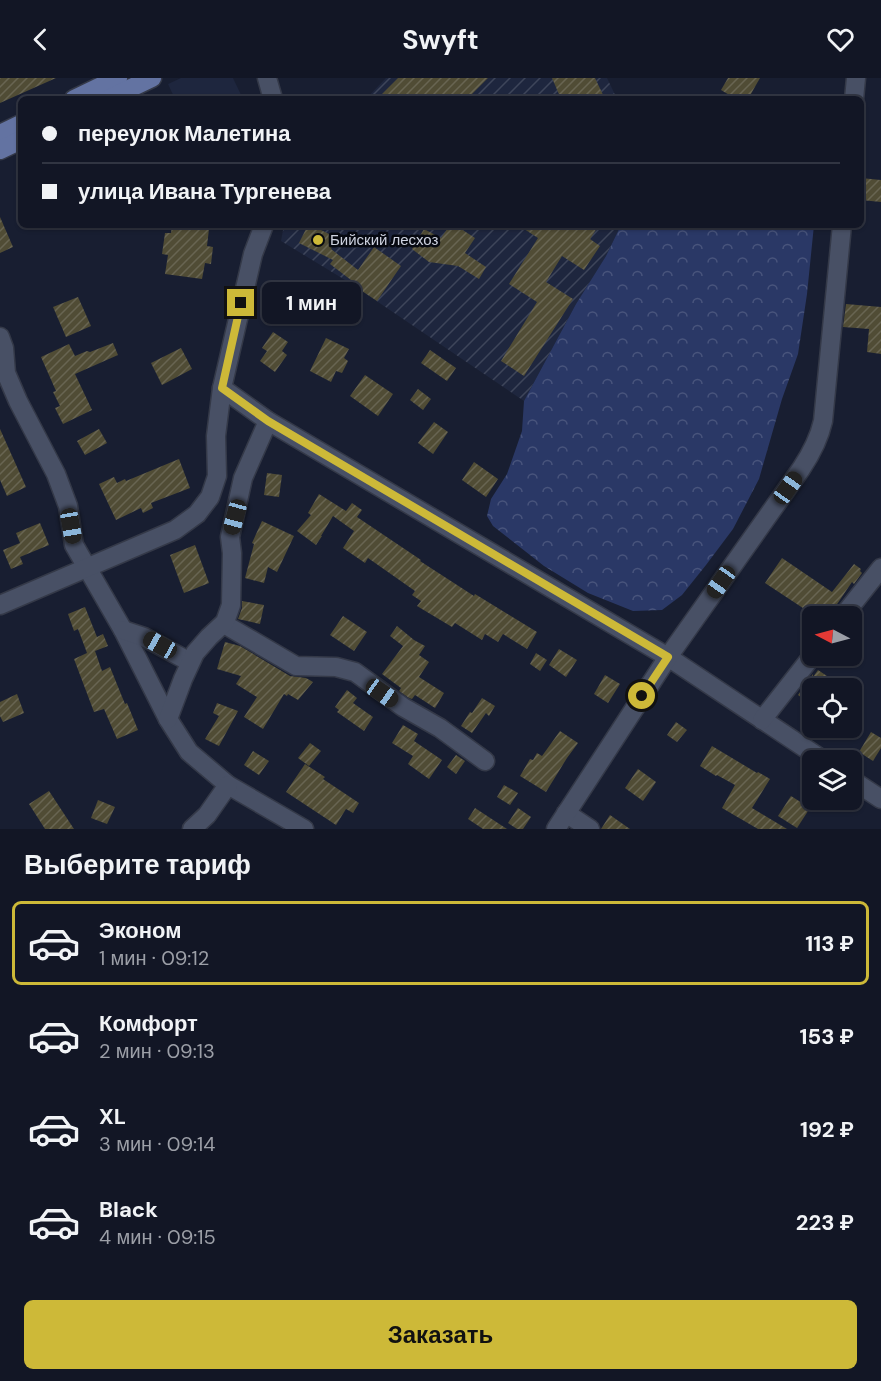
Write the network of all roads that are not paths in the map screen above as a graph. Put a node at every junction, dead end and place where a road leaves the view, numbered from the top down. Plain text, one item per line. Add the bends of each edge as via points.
1 (118, 78) edge
2 (152, 78) edge
3 (267, 78) edge
4 (856, 78) edge
5 (80, 96) edge
6 (114, 96) edge
7 (272, 96) edge
8 (854, 96) edge
9 (18, 125) edge
10 (0, 134) edge
11 (18, 141) edge
12 (0, 150) edge
13 (263, 228) edge
14 (842, 228) edge
15 (0, 337) edge
16 (222, 388) junction
17 (268, 421) junction
18 (88, 568) junction
19 (881, 568) edge
20 (0, 606) edge
21 (851, 606) edge
22 (224, 624) junction
23 (123, 630) junction
24 (668, 657) junction
25 (190, 662) junction
26 (804, 666) edge
27 (168, 719) junction
28 (762, 720) junction
29 (808, 750) edge
30 (485, 761) dead end
31 (228, 784) junction
32 (862, 787) edge
33 (881, 799) edge
34 (566, 813) junction
35 (192, 829) edge
36 (304, 829) edge
37 (555, 829) edge
38 (590, 829) edge

1 - 5 main road
2 - 6 main road
3 - 7 street
4 - 8 street
9 - 10 main road
11 - 12 main road
13 - 16 street via 253,254
14 - 24 street via 820,434 808,459
15 - 18 street via 6,373 56,474 68,506 75,545
16 - 17 street
16 - 18 street via 216,476 210,497 197,514 175,530
17 - 22 street via 243,478 230,537 231,605
17 - 24 street
18 - 20 street
18 - 23 street
19 - 21 street
22 - 25 street
22 - 30 street via 296,666 336,667 355,672
23 - 25 street
23 - 27 street
24 - 28 street
24 - 34 street
25 - 27 street
26 - 28 street
27 - 31 street via 189,752
28 - 29 street
31 - 35 street via 207,816
31 - 36 street
32 - 33 street
34 - 37 street
34 - 38 street

